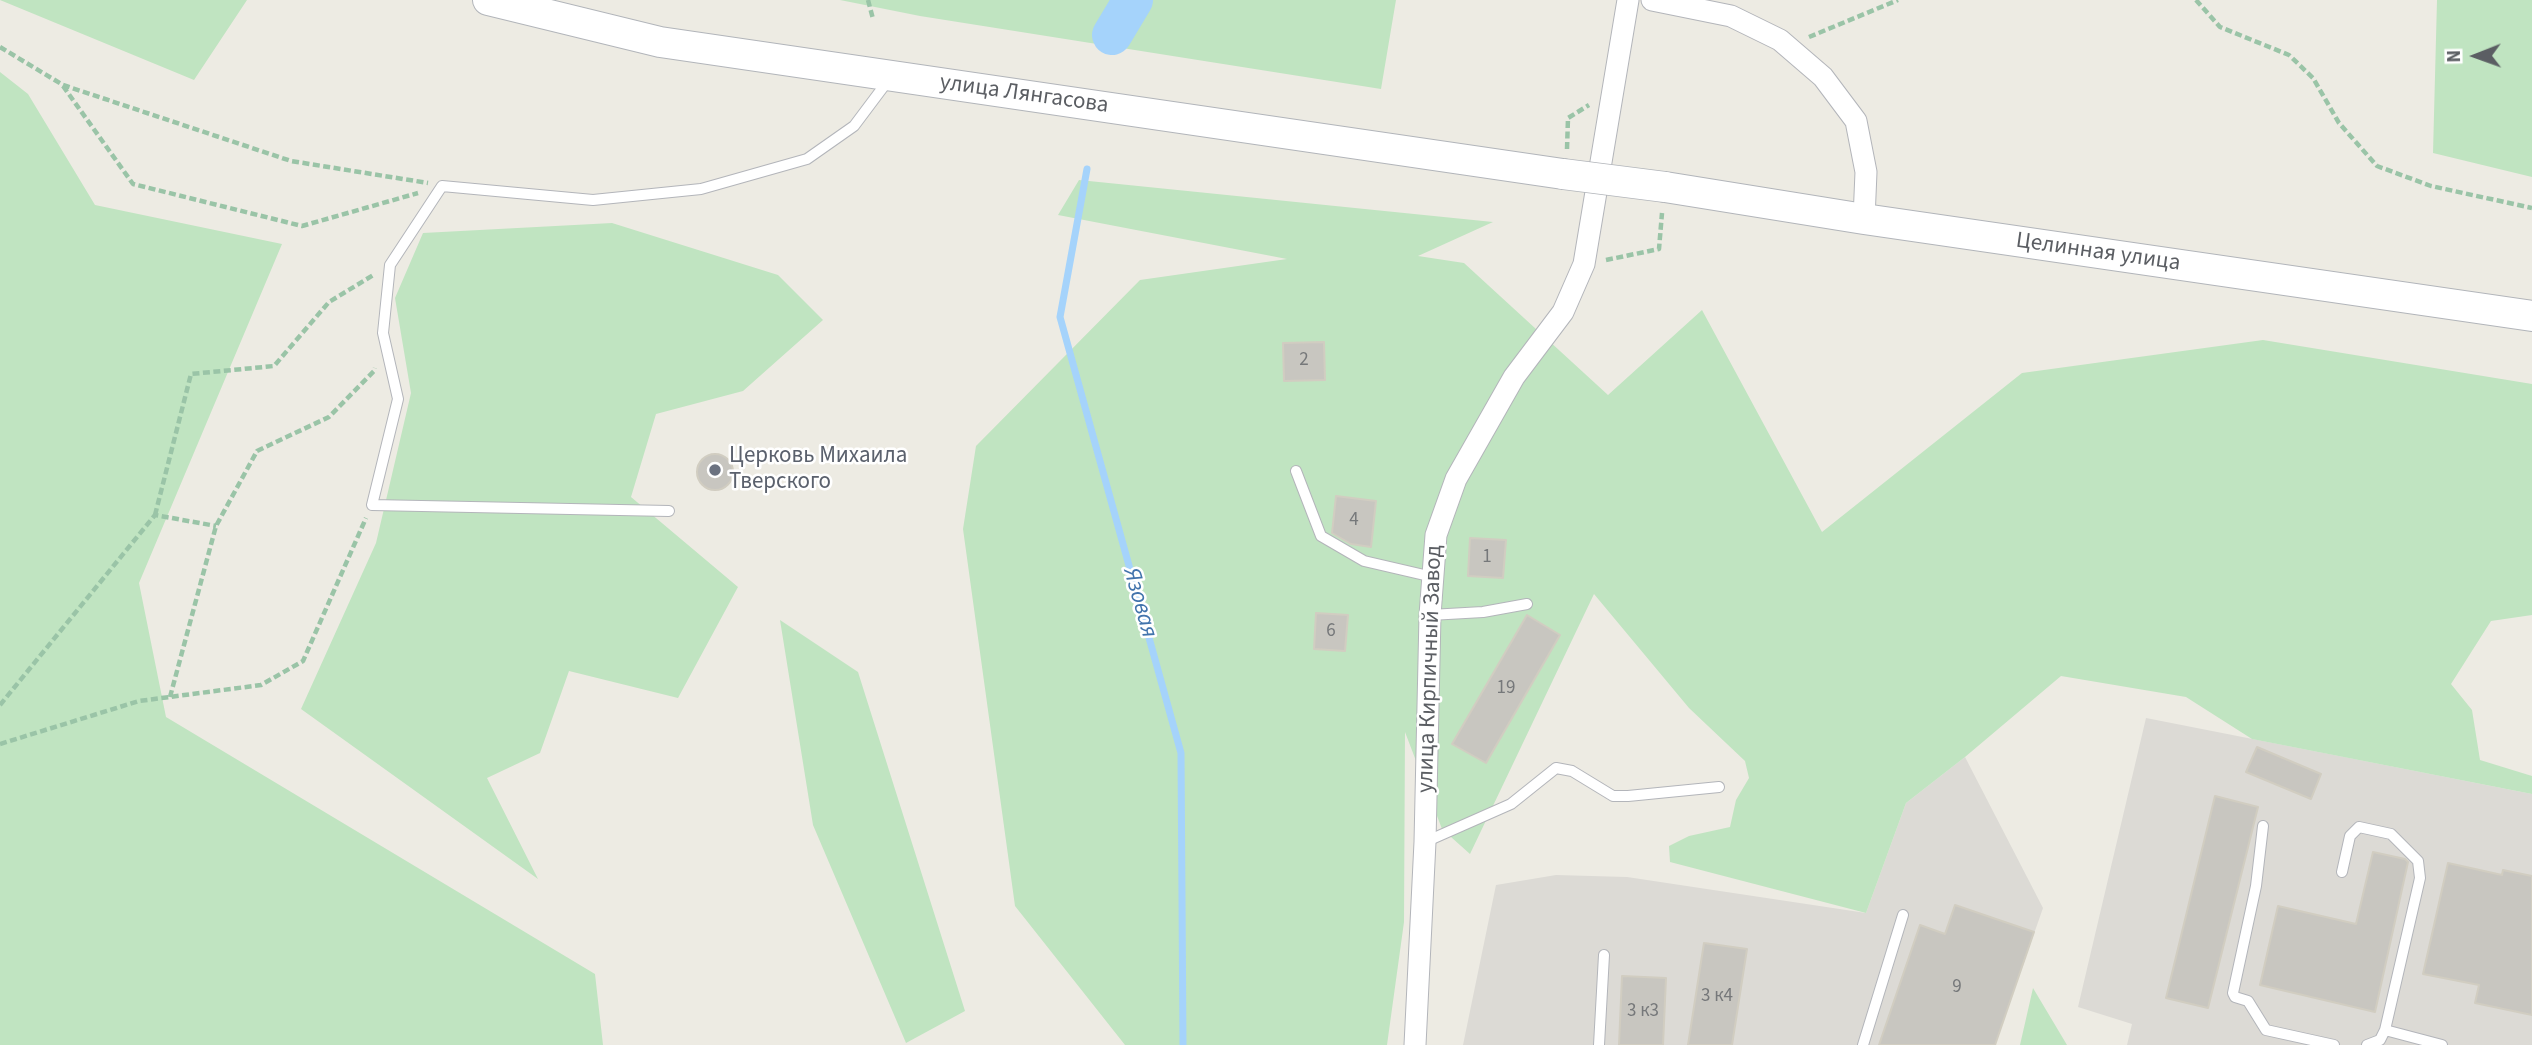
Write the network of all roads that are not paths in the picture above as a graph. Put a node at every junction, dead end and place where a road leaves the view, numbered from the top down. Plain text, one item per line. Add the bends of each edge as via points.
1 (488, 0) edge
2 (1628, 0) edge
3 (1651, 0) edge
4 (892, 76) junction
5 (1663, 200) joint
6 (1864, 219) junction
7 (2532, 316) edge
8 (1296, 471) dead end
9 (669, 511) dead end
10 (1433, 577) junction
11 (1527, 604) dead end
12 (1430, 615) junction
13 (1719, 786) dead end
14 (2263, 826) dead end
15 (1425, 842) junction
16 (2342, 872) dead end
17 (1903, 915) dead end
18 (1604, 955) dead end
19 (2385, 1030) junction
20 (1415, 1045) edge
21 (1599, 1045) edge
22 (1863, 1045) edge
23 (2334, 1045) edge
24 (2367, 1045) edge
25 (2442, 1045) edge

1 - 4 main road, улица Лянгасова via 660,43
2 - 10 street, улица Кирпичный Завод via 1584,264 1563,312 1514,377 1456,478 1436,536
3 - 6 street via 1731,16 1780,40 1823,77 1856,121 1866,172
4 - 5 main road, улица Лянгасова, bridge via 1565,162
4 - 9 lane via 854,126 807,159 701,189 593,200 442,186 390,265 383,333 398,399 372,505
5 - 6 main road, Целинная улица
6 - 7 main road, Целинная улица
8 - 10 lane via 1321,536 1364,561
10 - 12 street, улица Кирпичный Завод
11 - 12 lane
12 - 15 street, улица Кирпичный Завод
13 - 15 lane via 1613,796 1572,771 1556,768 1511,804
14 - 23 lane via 2256,886 2233,993 2248,1001 2266,1030
15 - 20 street, улица Кирпичный Завод
16 - 19 lane via 2350,836 2359,827 2391,834 2418,861 2420,878
17 - 22 lane
18 - 21 lane
19 - 24 lane via 2380,1040
19 - 25 lane

